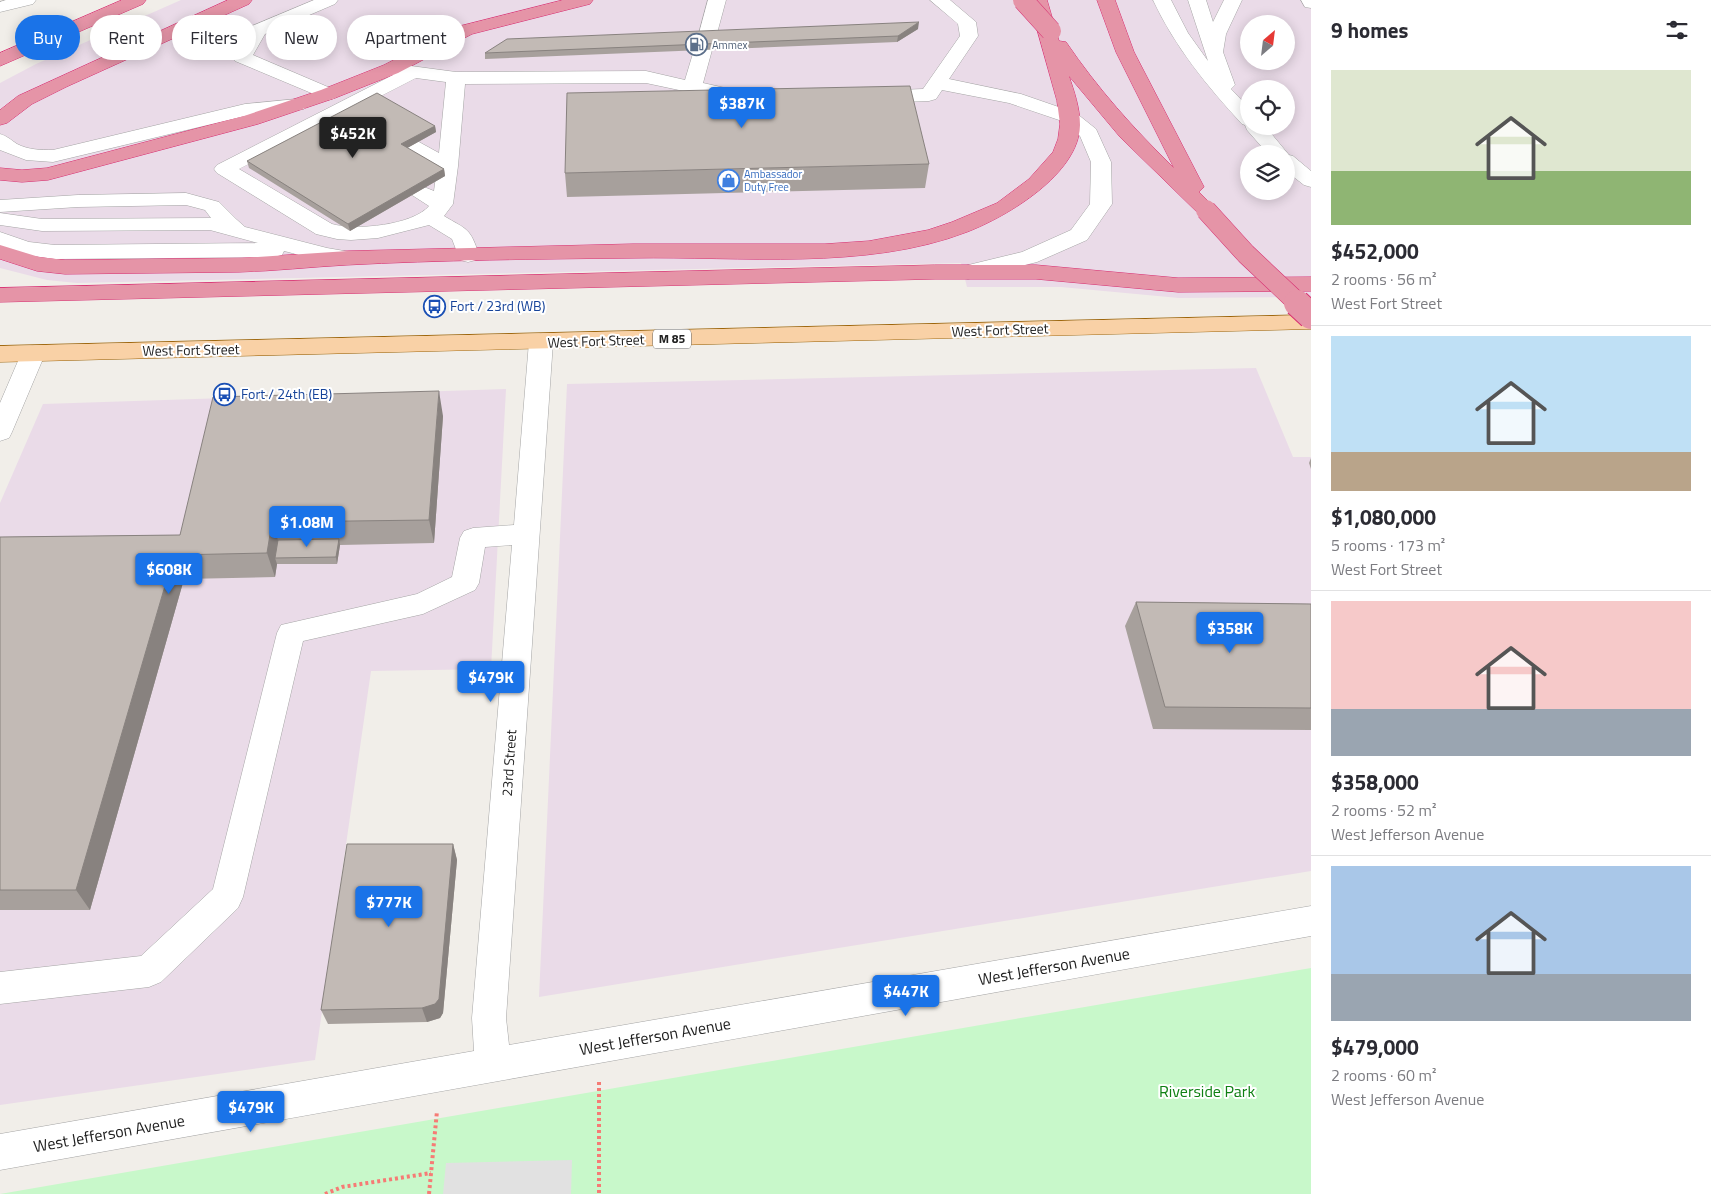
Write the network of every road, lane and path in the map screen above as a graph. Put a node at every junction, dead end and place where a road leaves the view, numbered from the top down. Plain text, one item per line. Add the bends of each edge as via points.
1 (27, 0) edge
2 (137, 0) edge
3 (208, 0) edge
4 (243, 0) edge
5 (329, 0) edge
6 (584, 0) edge
7 (717, 0) edge
8 (939, 0) edge
9 (1023, 0) edge
10 (1033, 0) edge
11 (1038, 0) edge
12 (1106, 0) edge
13 (1162, 0) edge
14 (1197, 0) edge
15 (1232, 0) edge
16 (0, 7) edge
17 (1051, 31) junction
18 (1214, 53) junction
19 (0, 60) edge
20 (391, 69) junction
21 (414, 72) junction
22 (456, 78) junction
23 (938, 83) junction
24 (693, 87) junction
25 (861, 97) edge
26 (1229, 98) junction
27 (764, 100) edge
28 (297, 105) junction
29 (341, 105) junction
30 (4, 109) edge
31 (1240, 110) edge
32 (1069, 117) junction
33 (0, 127) edge
34 (1262, 135) edge
35 (0, 140) edge
36 (1271, 145) edge
37 (412, 146) edge
38 (448, 166) junction
39 (1295, 168) edge
40 (224, 169) junction
41 (0, 174) edge
42 (1311, 181) edge
43 (419, 191) edge
44 (197, 200) junction
45 (0, 206) edge
46 (437, 210) junction
47 (1206, 210) junction
48 (375, 216) edge
49 (0, 219) edge
50 (396, 228) junction
51 (244, 232) junction
52 (0, 234) edge
53 (0, 238) edge
54 (268, 239) junction
55 (0, 252) edge
56 (315, 252) junction
57 (468, 255) junction
58 (348, 258) junction
59 (968, 272) junction
60 (1311, 284) edge
61 (0, 295) edge
62 (1311, 316) edge
63 (1311, 322) edge
64 (541, 342) junction
65 (0, 354) edge
66 (33, 354) junction
67 (0, 432) edge
68 (526, 534) junction
69 (1311, 921) edge
70 (0, 988) edge
71 (599, 1046) junction
72 (493, 1064) junction
73 (438, 1103) dead end
74 (0, 1152) edge
75 (431, 1173) junction
76 (332, 1193) edge
77 (326, 1194) edge
78 (429, 1194) edge
79 (599, 1194) edge

1 - 16 street
2 - 19 highway
3 - 30 highway via 42,74
4 - 30 highway
5 - 29 street via 258,30 242,57
6 - 20 highway via 466,30
7 - 24 street
8 - 23 street via 967,22 969,36
9 - 17 highway, bridge
10 - 17 highway, bridge
11 - 32 highway
12 - 47 highway via 1133,69
13 - 26 street via 1172,24 1188,48
14 - 18 street
15 - 18 street via 1217,34
17 - 47 highway via 1072,69 1135,140
18 - 26 street
20 - 21 street
20 - 29 highway
21 - 22 street
21 - 29 street
22 - 24 street via 646,77
22 - 38 street
23 - 25 street via 929,95
23 - 32 street via 1014,98
24 - 27 street
26 - 31 street
28 - 29 highway
28 - 35 street via 245,110 53,156 20,153
28 - 41 highway via 48,174
29 - 40 street via 309,130
30 - 33 street
32 - 57 highway via 1068,139 1062,154 1036,183 1017,198 968,224 902,243 825,252 633,251
32 - 59 street via 1089,133 1101,162 1101,204 1079,234 1030,257
34 - 36 street
37 - 38 street
38 - 46 street
39 - 42 street
40 - 44 street
40 - 50 street via 330,231 355,234
43 - 46 street
44 - 45 street via 78,201
44 - 51 street via 212,206 228,224
46 - 50 street
46 - 57 street via 462,236
47 - 62 highway, bridge via 1246,254
48 - 50 street
49 - 51 street via 42,225 205,224
51 - 54 street
52 - 54 street via 29,239 244,236
53 - 56 street via 26,248 55,252
54 - 56 street
55 - 58 highway via 37,264 65,267 242,265
56 - 58 street
57 - 58 highway
59 - 60 highway via 1036,272 1233,286
59 - 61 highway
63 - 64 main road, West Fort Street / M 85
64 - 66 main road, West Fort Street / M 85
64 - 68 street, 23rd Street
65 - 66 main road, West Fort Street / M 85
66 - 67 street
68 - 70 street via 473,538 465,583 423,603 291,633 227,897 149,971
68 - 72 street, 23rd Street via 489,1018
69 - 71 street, West Jefferson Avenue
71 - 72 street, West Jefferson Avenue
71 - 79 path
72 - 74 street, West Jefferson Avenue
73 - 75 path
75 - 76 path via 342,1187
75 - 78 path
76 - 77 path

